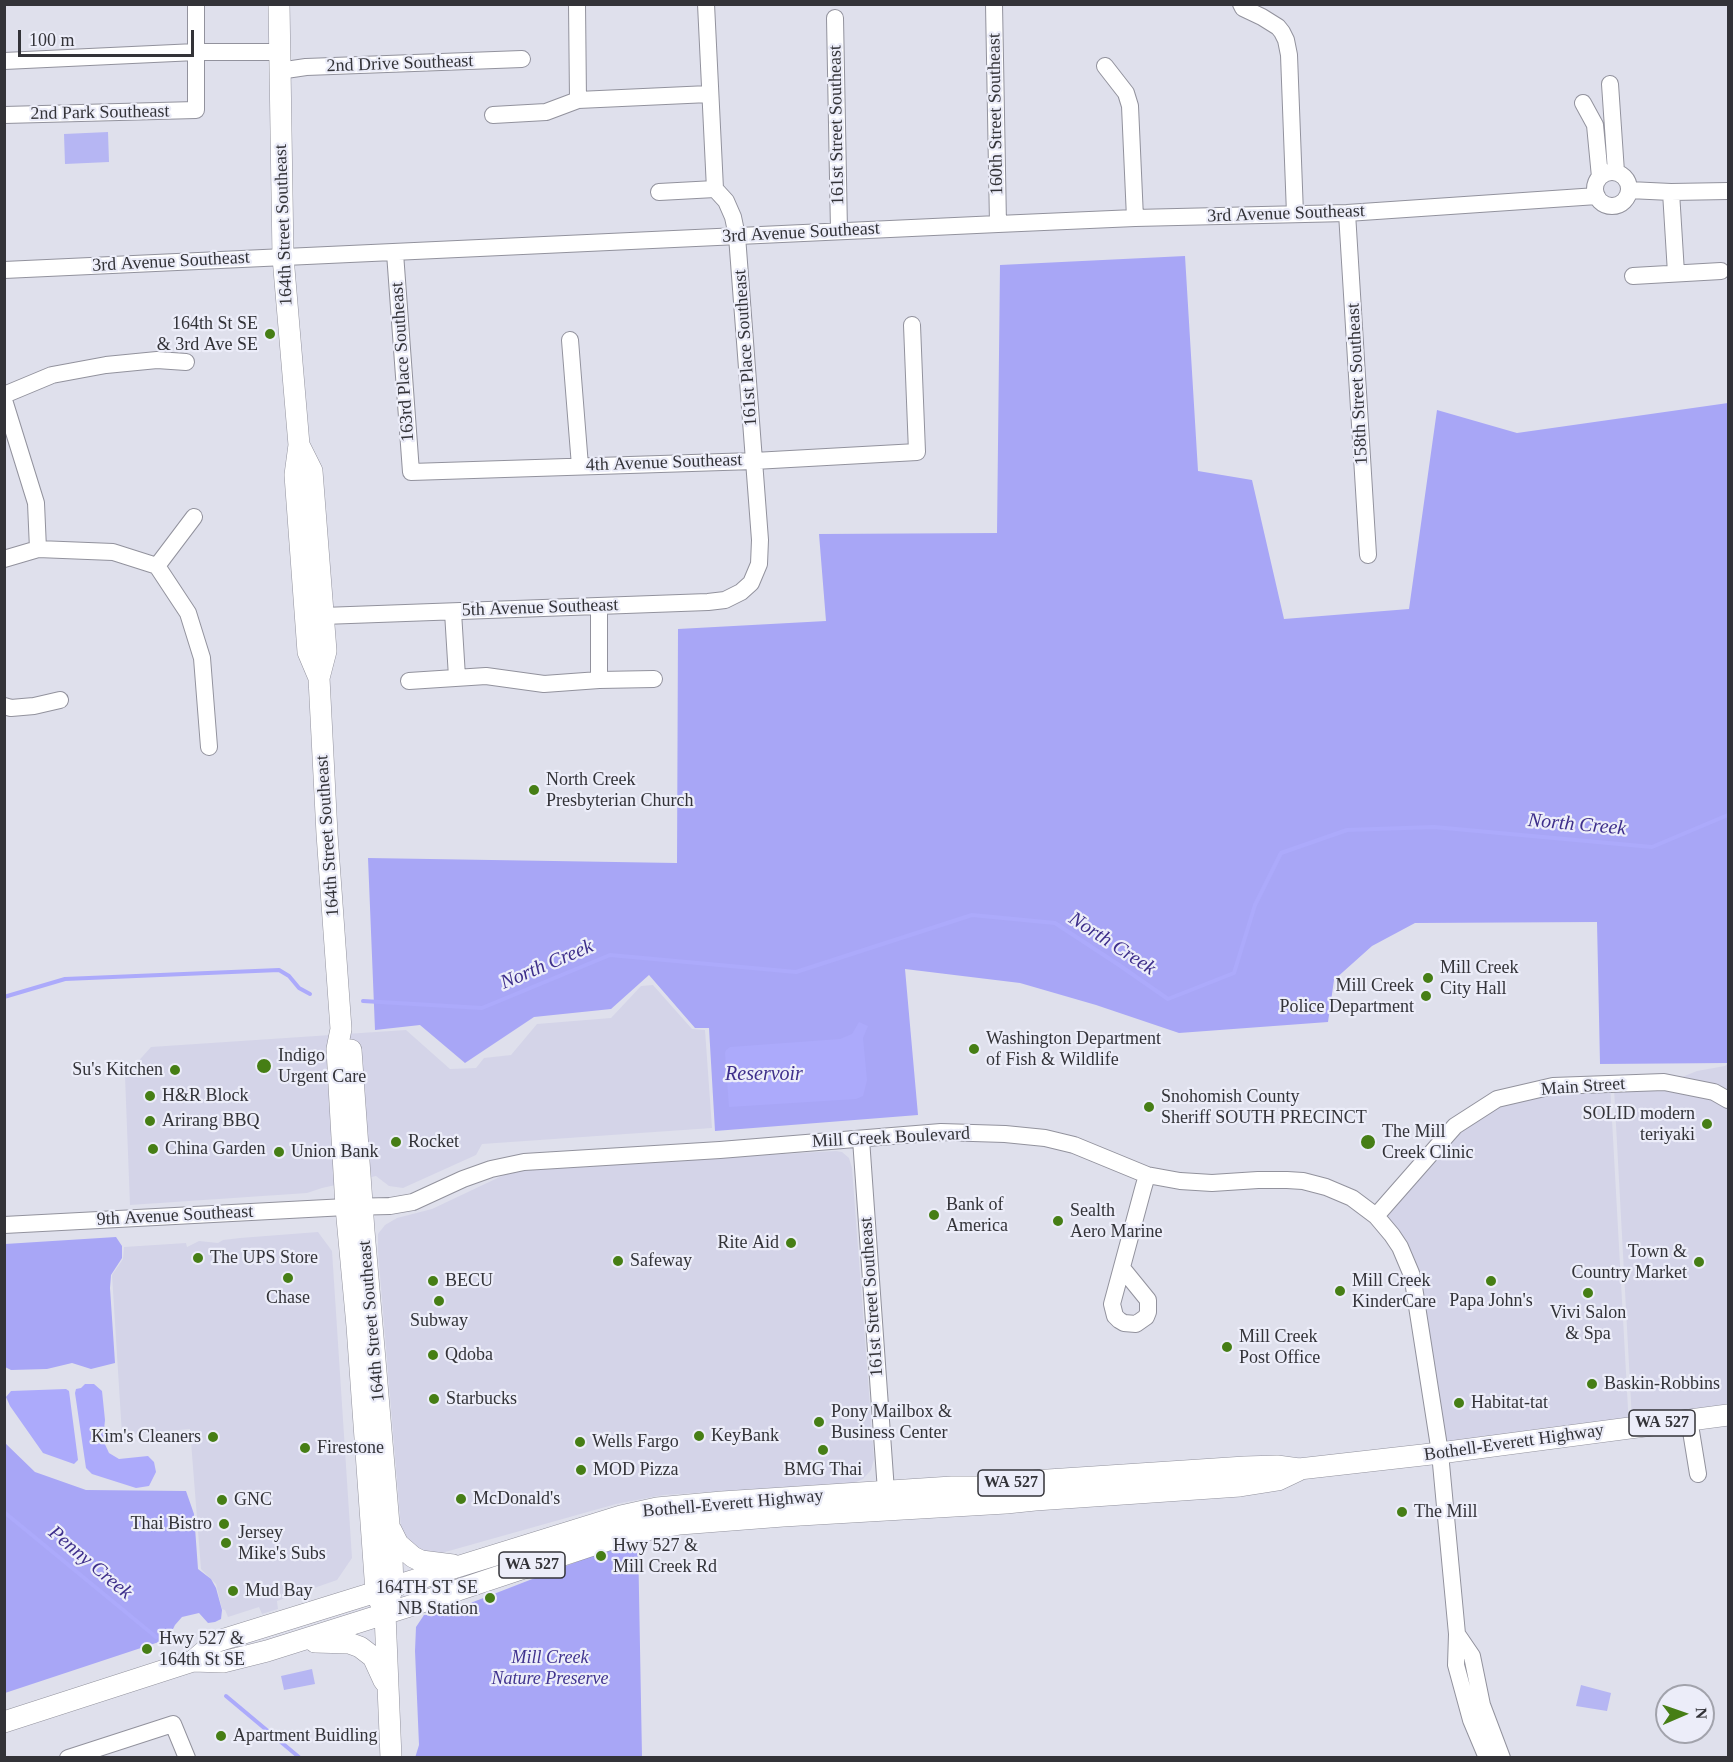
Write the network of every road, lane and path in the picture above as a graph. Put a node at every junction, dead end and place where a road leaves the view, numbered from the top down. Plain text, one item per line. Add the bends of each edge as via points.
1 (196, 4) edge
2 (279, 4) edge
3 (577, 4) edge
4 (706, 4) edge
5 (994, 4) edge
6 (1241, 4) edge
7 (835, 18) dead end
8 (196, 52) junction
9 (522, 59) dead end
10 (4, 61) edge
11 (279, 61) junction
12 (1105, 66) dead end
13 (1610, 84) dead end
14 (709, 94) junction
15 (578, 100) junction
16 (1583, 103) dead end
17 (4, 115) edge
18 (494, 115) dead end
19 (1608, 174) junction
20 (715, 189) junction
21 (1629, 190) junction
22 (1728, 191) edge
23 (659, 192) dead end
24 (1671, 192) junction
25 (1597, 196) junction
26 (1347, 213) junction
27 (1295, 214) junction
28 (1135, 218) junction
29 (998, 224) junction
30 (839, 231) junction
31 (737, 236) junction
32 (395, 253) junction
33 (284, 256) junction
34 (4, 270) edge
35 (1721, 271) dead end
36 (1676, 273) junction
37 (1634, 276) dead end
38 (912, 325) dead end
39 (570, 340) dead end
40 (186, 362) dead end
41 (4, 395) edge
42 (4, 400) edge
43 (299, 445) junction
44 (754, 461) junction
45 (580, 466) junction
46 (411, 472) joint
47 (194, 517) dead end
48 (38, 549) junction
49 (1368, 555) dead end
50 (4, 559) edge
51 (157, 566) junction
52 (751, 583) joint
53 (599, 606) junction
54 (453, 612) junction
55 (323, 616) junction
56 (457, 677) junction
57 (319, 678) junction
58 (654, 679) dead end
59 (599, 680) junction
60 (409, 681) dead end
61 (60, 700) dead end
62 (4, 706) edge
63 (209, 747) dead end
64 (1728, 1100) edge
65 (861, 1140) junction
66 (1147, 1175) junction
67 (354, 1207) junction
68 (1376, 1216) junction
69 (4, 1225) edge
70 (1122, 1268) dead end
71 (1728, 1414) edge
72 (1689, 1419) junction
73 (1440, 1454) junction
74 (1299, 1469) junction
75 (1698, 1474) dead end
76 (889, 1500) junction
77 (389, 1518) junction
78 (462, 1565) junction
79 (384, 1589) junction
80 (385, 1614) junction
81 (1457, 1634) junction
82 (292, 1643) junction
83 (193, 1661) junction
84 (389, 1708) junction
85 (4, 1722) edge
86 (68, 1758) edge
87 (187, 1758) edge
88 (391, 1758) edge
89 (1487, 1758) edge
90 (1502, 1758) edge

1 - 8 street
2 - 11 main road, 164th Street Southeast
3 - 15 street
4 - 14 street, 161st Place Southeast
5 - 29 street, 160th Street Southeast
6 - 27 street via 1278,27 1286,40
7 - 30 street, 161st Street Southeast
8 - 10 street, 2nd Drive Southeast
8 - 11 street, 2nd Drive Southeast
8 - 17 street, 2nd Park Southeast via 196,110
9 - 11 street, 2nd Drive Southeast via 306,67
11 - 33 main road, 164th Street Southeast
12 - 28 street via 1126,93 1130,106
13 - 19 street
14 - 15 street
14 - 20 street, 161st Place Southeast
15 - 18 street via 546,112
16 - 19 street via 1595,124
19 - 21 street via 1626,178
19 - 25 street via 1595,186
20 - 23 street
20 - 31 street, 161st Place Southeast via 726,201
21 - 24 street
21 - 25 street via 1625,200 1616,206 1605,204
22 - 24 street
24 - 36 street
25 - 26 street, 3rd Avenue Southeast
26 - 27 street, 3rd Avenue Southeast
26 - 49 street, 158th Street Southeast
27 - 28 street, 3rd Avenue Southeast
28 - 29 street, 3rd Avenue Southeast
29 - 30 street, 3rd Avenue Southeast
30 - 31 street, 3rd Avenue Southeast
31 - 32 street, 3rd Avenue Southeast
31 - 44 street, 161st Place Southeast
32 - 33 street, 3rd Avenue Southeast
32 - 46 street, 163rd Place Southeast
33 - 34 street, 3rd Avenue Southeast
33 - 43 main road, 164th Street Southeast
35 - 36 street
36 - 37 street
38 - 44 street, 4th Avenue Southeast via 917,452
39 - 45 street
40 - 41 street via 157,360 106,365 52,375
42 - 48 street via 36,503
43 - 55 main road, 164th Street Southeast via 312,471
43 - 57 main road, 164th Street Southeast via 295,476 308,652
44 - 45 street, 4th Avenue Southeast
44 - 52 street, 161st Place Southeast via 760,540 759,564
45 - 46 street, 4th Avenue Southeast
47 - 51 street
48 - 50 street
48 - 51 street via 113,552
51 - 63 street via 188,613 202,658
52 - 53 street, 5th Avenue Southeast via 725,600
53 - 54 street, 5th Avenue Southeast
53 - 59 street
54 - 55 street, 5th Avenue Southeast
54 - 56 street
55 - 57 main road, 164th Street Southeast via 326,651
56 - 59 street via 486,676 544,684
56 - 60 street
57 - 67 main road, 164th Street Southeast via 341,1029 337,1049
58 - 59 street
61 - 62 street via 34,706
64 - 68 street, Main Street via 1714,1092 1664,1082 1553,1086 1497,1099 1455,1126
65 - 66 street, Mill Creek Boulevard via 964,1132 1045,1138 1074,1145
65 - 67 street, Mill Creek Boulevard via 524,1162 477,1173 413,1202
65 - 76 street, 161st Street Southeast
66 - 68 street, Mill Creek Boulevard via 1212,1183 1303,1181 1337,1191
66 - 70 street
67 - 69 street, 9th Avenue Southeast
67 - 77 main road, 164th Street Southeast
67 - 79 main road, 164th Street Southeast via 357,1326
68 - 73 street, Mill Creek Boulevard via 1401,1247 1411,1273
71 - 72 main road, Bothell-Everett Highway / WA 527
72 - 73 main road, Bothell-Everett Highway / WA 527
72 - 75 street
73 - 74 main road, Bothell-Everett Highway / WA 527
73 - 81 street, Mill Creek Boulevard
74 - 76 main road, Bothell-Everett Highway / WA 527 via 1245,1467 1033,1481
74 - 76 main road, Bothell-Everett Highway / WA 527 via 1278,1480 1240,1486
76 - 78 main road, Bothell-Everett Highway / WA 527 via 657,1508
76 - 80 main road, Bothell-Everett Highway / WA 527 via 814,1506 783,1516 680,1524 620,1536
77 - 78 main road via 398,1544 413,1557
77 - 79 main road, 164th Street Southeast
78 - 79 main road, Bothell-Everett Highway / WA 527
79 - 80 main road
79 - 83 main road, Bothell-Everett Highway / WA 527 via 215,1642
80 - 82 main road, Bothell-Everett Highway / WA 527
80 - 84 main road
81 - 89 street, Mill Creek Boulevard via 1456,1665 1471,1720
81 - 90 street, Mill Creek Boulevard via 1472,1656 1482,1705
82 - 83 main road, Bothell-Everett Highway / WA 527 via 223,1662
82 - 84 main road via 332,1642 360,1647 379,1668
83 - 85 main road, Bothell-Everett Highway / WA 527
84 - 88 main road
86 - 87 street via 173,1724

